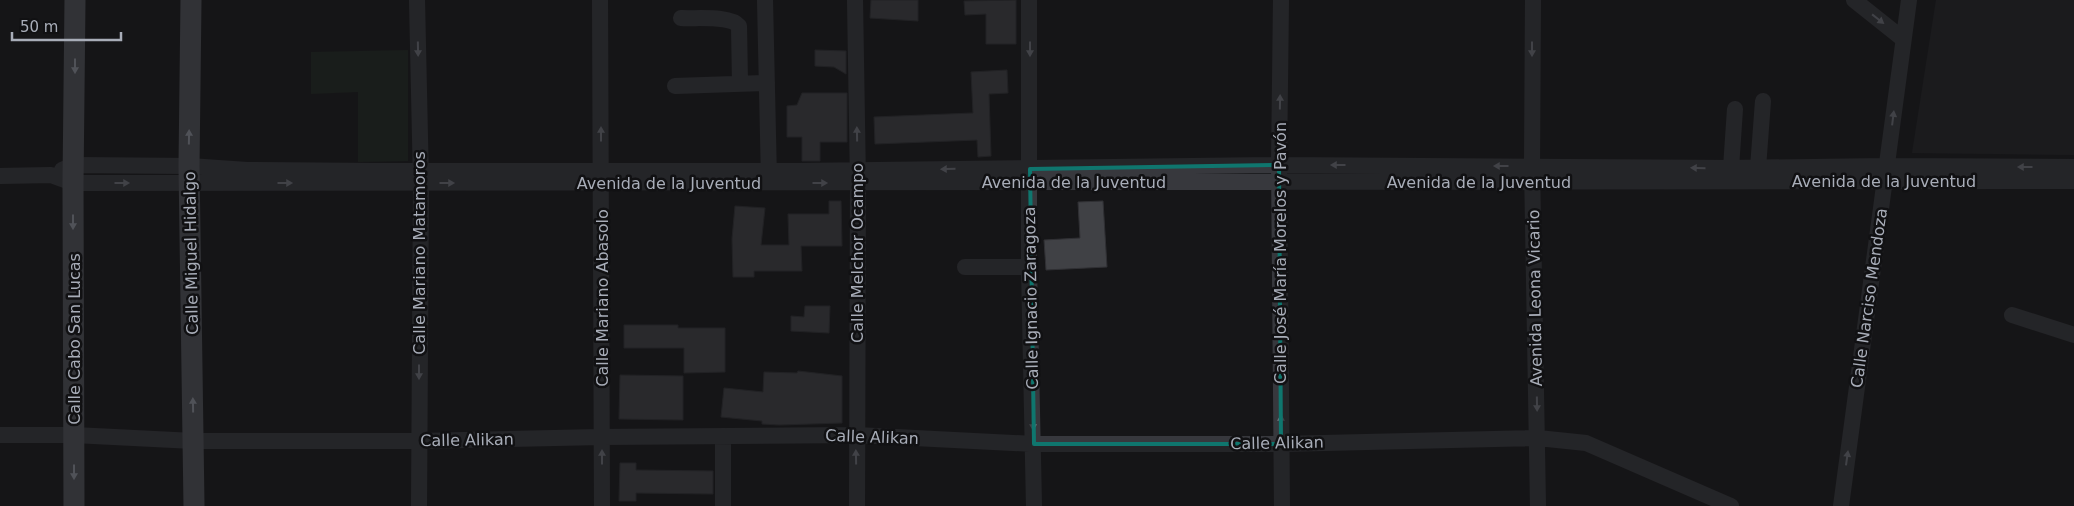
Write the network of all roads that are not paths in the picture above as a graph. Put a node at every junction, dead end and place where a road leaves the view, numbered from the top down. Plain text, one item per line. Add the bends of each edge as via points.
1 (75, 0) edge
2 (190, 0) edge
3 (417, 0) edge
4 (600, 0) edge
5 (765, 0) edge
6 (855, 0) edge
7 (1030, 0) edge
8 (1281, 0) edge
9 (1533, 0) edge
10 (1854, 0) edge
11 (1909, 0) edge
12 (681, 18) dead end
13 (1903, 39) junction
14 (740, 83) junction
15 (767, 84) junction
16 (675, 86) dead end
17 (1763, 101) dead end
18 (1735, 109) dead end
19 (1279, 165) junction
20 (2074, 167) edge
21 (1731, 168) junction
22 (1758, 168) junction
23 (74, 174) junction
24 (189, 174) junction
25 (1532, 174) junction
26 (1886, 174) junction
27 (0, 176) edge
28 (858, 176) junction
29 (1030, 176) junction
30 (420, 177) junction
31 (601, 177) junction
32 (769, 177) junction
33 (2074, 181) edge
34 (1279, 182) junction
35 (965, 267) dead end
36 (1029, 267) junction
37 (2012, 315) dead end
38 (2074, 336) edge
39 (0, 434) edge
40 (74, 435) junction
41 (856, 435) junction
42 (723, 436) junction
43 (601, 437) junction
44 (1538, 438) junction
45 (194, 441) junction
46 (419, 441) junction
47 (1034, 444) junction
48 (1281, 444) junction
49 (74, 506) edge
50 (194, 506) edge
51 (419, 506) edge
52 (602, 506) edge
53 (723, 506) edge
54 (857, 506) edge
55 (1034, 506) edge
56 (1282, 506) edge
57 (1538, 506) edge
58 (1731, 506) edge
59 (1840, 506) edge

1 -> 23 main road, Calle Cabo San Lucas
24 -> 2 main road, Calle Miguel Hidalgo
3 -> 30 street, Calle Mariano Matamoros
31 -> 4 street, Calle Mariano Abasolo
5 - 15 street
28 -> 6 street, Calle Melchor Ocampo
7 -> 29 street, Calle Ignacio Zaragoza
19 -> 8 street, Calle José María Morelos y Pavón
9 -> 25 street, Avenida Leona Vicario
10 -> 13 street
11 - 13 street, Calle Narciso Mendoza
12 - 14 street via 736,22 739,26
26 -> 13 street, Calle Narciso Mendoza
14 - 15 street
14 - 16 street
15 - 32 street
17 - 22 street
18 - 21 street
25 -> 19 street, Avenida de la Juventud
19 - 29 street, Avenida de la Juventud
19 - 34 street, Calle José María Morelos y Pavón
20 -> 26 street, Avenida de la Juventud
21 - 22 street, Avenida de la Juventud
21 -> 25 street, Avenida de la Juventud
22 - 26 street, Avenida de la Juventud
23 - 24 street, Avenida de la Juventud
23 - 27 street
23 -> 40 main road, Calle Cabo San Lucas
24 - 30 street, Avenida de la Juventud
45 -> 24 main road, Calle Miguel Hidalgo
25 - 26 street, Avenida de la Juventud
25 - 34 street, Avenida de la Juventud
25 -> 44 street, Avenida Leona Vicario
26 - 33 street, Avenida de la Juventud
59 -> 26 street, Calle Narciso Mendoza
28 - 29 street, Avenida de la Juventud
28 - 32 street, Avenida de la Juventud
28 - 41 street, Calle Melchor Ocampo
29 - 34 street, Avenida de la Juventud
29 - 36 street, Calle Ignacio Zaragoza
30 - 31 street, Avenida de la Juventud
30 -> 46 street, Calle Mariano Matamoros
31 - 32 street, Avenida de la Juventud
31 - 43 street, Calle Mariano Abasolo
48 -> 34 street, Calle José María Morelos y Pavón
35 - 36 street
36 -> 47 street, Calle Ignacio Zaragoza
37 - 38 street
39 - 40 street, Calle Alikan
40 - 45 street, Calle Alikan
40 -> 49 main road, Calle Cabo San Lucas
41 - 42 street, Calle Alikan
41 - 47 street, Calle Alikan
54 -> 41 street, Calle Melchor Ocampo
42 - 43 street, Calle Alikan
42 - 53 street
43 - 46 street, Calle Alikan
52 -> 43 street, Calle Mariano Abasolo
44 - 48 street, Calle Alikan
44 - 57 street, Avenida Leona Vicario
44 - 58 street, Calle Alikan via 1586,443
45 - 46 street, Calle Alikan
45 - 50 main road, Calle Miguel Hidalgo
46 - 51 street, Calle Mariano Matamoros
47 - 48 street, Calle Alikan
47 - 55 street, Calle Ignacio Zaragoza
48 - 56 street, Calle José María Morelos y Pavón

